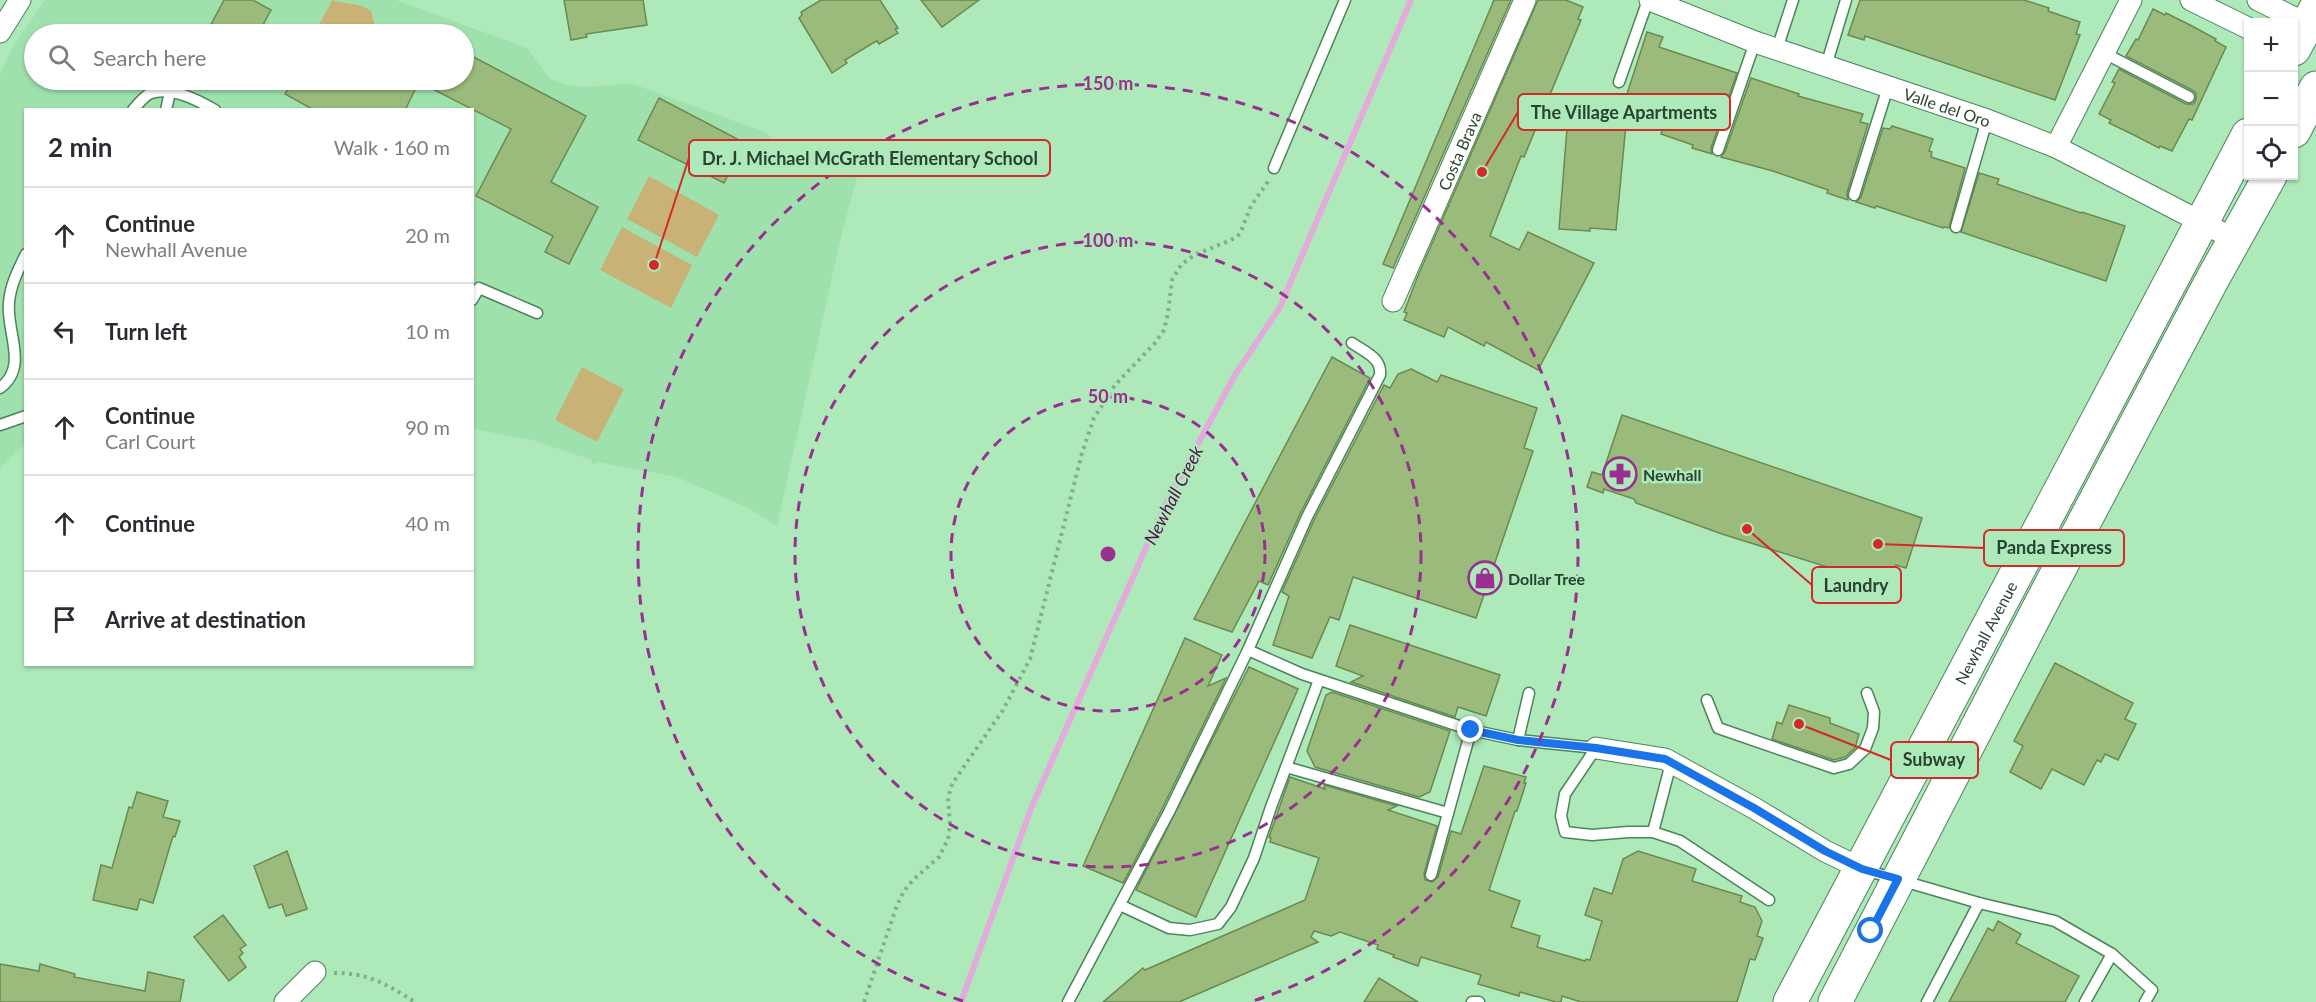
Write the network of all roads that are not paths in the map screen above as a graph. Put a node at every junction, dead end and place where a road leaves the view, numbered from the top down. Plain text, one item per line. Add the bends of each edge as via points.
1 (20, 0) edge
2 (1345, 0) edge
3 (1525, 0) edge
4 (1649, 0) edge
5 (1793, 0) edge
6 (1846, 0) edge
7 (2131, 0) edge
8 (2191, 0) edge
9 (2258, 0) edge
10 (2244, 26) edge
11 (2306, 27) edge
12 (0, 32) edge
13 (1755, 42) junction
14 (1777, 50) junction
15 (2104, 53) junction
16 (1826, 66) junction
17 (1619, 82) dead end
18 (1888, 87) junction
19 (2316, 88) edge
20 (170, 92) junction
21 (2189, 97) dead end
22 (135, 108) edge
23 (166, 108) edge
24 (211, 108) edge
25 (1987, 120) junction
26 (2297, 126) edge
27 (2244, 143) edge
28 (2056, 147) junction
29 (1718, 150) dead end
30 (1274, 168) road end
31 (2268, 180) edge
32 (1854, 195) dead end
33 (2203, 222) junction
34 (1956, 227) dead end
35 (2236, 240) junction
36 (24, 258) edge
37 (474, 296) edge
38 (1393, 301) dead end
39 (537, 313) dead end
40 (1352, 343) dead end
41 (0, 388) edge
42 (24, 417) edge
43 (0, 425) edge
44 (2055, 503) junction
45 (2086, 518) junction
46 (1248, 650) junction
47 (1319, 680) junction
48 (1529, 693) dead end
49 (1867, 693) dead end
50 (1707, 700) dead end
51 (1471, 730) junction
52 (1518, 740) junction
53 (1596, 748) junction
54 (1671, 763) junction
55 (1286, 767) junction
56 (1448, 813) junction
57 (1653, 832) junction
58 (1862, 869) junction
59 (1431, 875) dead end
60 (1898, 879) junction
61 (1769, 900) dead end
62 (1979, 903) junction
63 (1120, 905) junction
64 (2112, 954) junction
65 (315, 972) road end
66 (285, 1002) edge
67 (1068, 1002) edge
68 (1472, 1002) edge
69 (1479, 1002) edge
70 (1790, 1002) edge
71 (1835, 1002) edge
72 (1927, 1002) edge
73 (2085, 1002) edge
74 (2145, 1002) edge

1 - 12 street
2 - 30 lane
3 - 38 street, Costa Brava
4 - 13 street, Valle del Oro
4 - 17 lane
5 - 14 lane
6 - 16 lane
7 - 15 street
8 - 10 street
9 - 11 street
13 - 14 street, Valle del Oro
13 - 29 lane
14 - 16 street, Valle del Oro
15 - 21 lane
15 - 28 street
16 - 18 street, Valle del Oro
18 - 25 street, Valle del Oro
18 - 32 lane
19 - 26 main road
20 - 22 lane via 150,93
20 - 23 lane
20 - 24 lane via 189,96
25 - 28 street, Valle del Oro
25 - 34 lane
27 - 33 main road, Newhall Avenue
28 - 33 street, Valle del Oro
31 - 35 main road
33 - 35 street, Valle del Oro
33 - 44 main road, Newhall Avenue
35 - 45 main road
36 - 41 lane via 9,304 16,354 14,371
37 - 39 lane via 478,288
40 - 46 lane via 1377,360 1380,375 1307,518
42 - 43 lane
44 - 45 main road
44 - 58 main road, Newhall Avenue
45 - 60 main road
46 - 47 lane
46 - 63 lane
47 - 51 lane
47 - 55 lane
48 - 52 lane
49 - 50 lane via 1874,712 1865,749 1849,764 1834,768 1719,728
51 - 52 lane
51 - 56 lane
52 - 53 lane
53 - 54 street
53 - 57 lane via 1565,794 1561,816 1565,832
54 - 57 lane
54 - 58 street
55 - 56 lane
55 - 63 lane via 1254,858 1231,907 1218,924 1190,930 1169,928
56 - 59 lane
57 - 61 lane via 1680,841
58 - 60 lane
58 - 70 main road, Newhall Avenue
60 - 62 lane
60 - 71 main road
62 - 64 lane via 2055,921
62 - 72 lane
63 - 67 lane
64 - 73 lane
64 - 74 lane via 2152,990
65 - 66 street
68 - 69 lane

